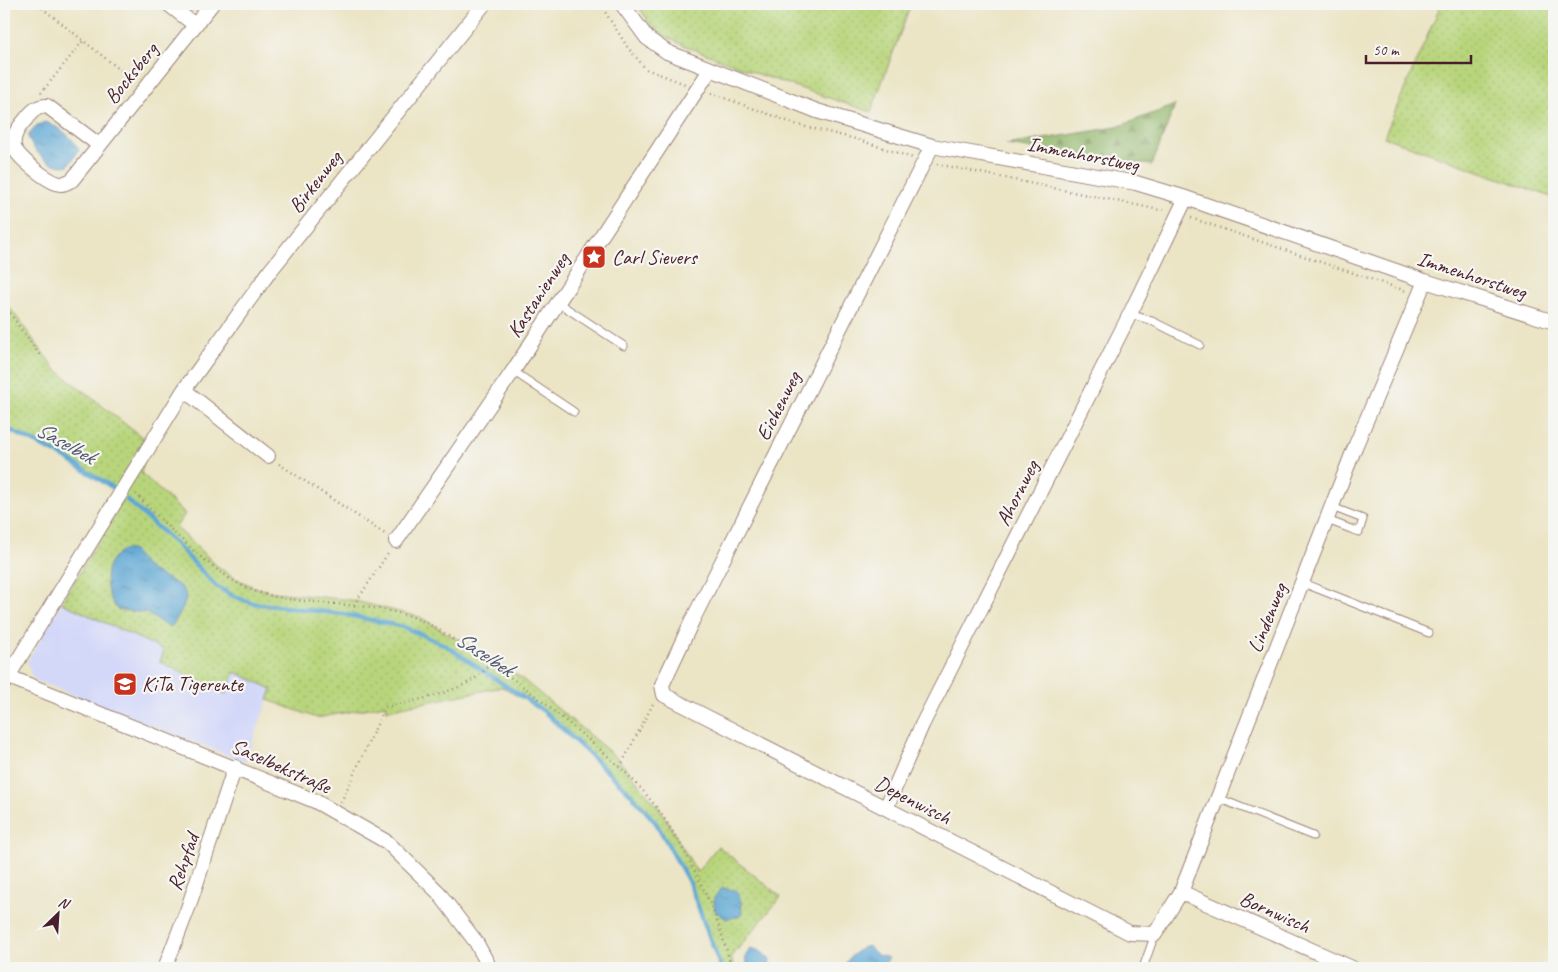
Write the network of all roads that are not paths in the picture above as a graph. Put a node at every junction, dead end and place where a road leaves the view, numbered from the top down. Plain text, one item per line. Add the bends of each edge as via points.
1 (168, 4) edge
2 (212, 4) edge
3 (484, 4) edge
4 (622, 4) edge
5 (195, 25) junction
6 (710, 70) junction
7 (99, 145) junction
8 (932, 146) junction
9 (1186, 198) junction
10 (1425, 281) junction
11 (557, 302) junction
12 (1130, 314) junction
13 (1554, 322) edge
14 (1200, 345) dead end
15 (624, 346) dead end
16 (513, 371) junction
17 (184, 390) junction
18 (574, 412) dead end
19 (268, 456) road end
20 (396, 541) road end
21 (1303, 582) junction
22 (1429, 633) dead end
23 (5, 678) edge
24 (662, 685) joint
25 (236, 767) junction
26 (1218, 798) junction
27 (886, 808) junction
28 (1313, 836) dead end
29 (1180, 892) junction
30 (1156, 934) junction
31 (165, 968) edge
32 (490, 968) edge
33 (1143, 968) edge
34 (1352, 968) edge

1 - 5 street
2 - 5 street, Bocksberg
3 - 17 street, Birkenweg via 270,271
4 - 6 street, Immenhorstweg via 647,38 667,52
5 - 7 street, Bocksberg
6 - 8 street, Immenhorstweg via 817,110
6 - 11 street, Kastanienweg
7 - 7 street, Bocksberg via 72,180 62,184 52,182 21,158 14,148 14,139 32,112 40,106 47,106
8 - 9 street, Immenhorstweg via 1136,183
8 - 24 street, Eichenweg
9 - 10 street, Immenhorstweg
9 - 12 street, Ahornweg
10 - 13 street, Immenhorstweg
10 - 21 street, Lindenweg
11 - 15 lane
11 - 16 street, Kastanienweg
12 - 14 lane via 1152,321
12 - 27 street, Ahornweg via 922,725
16 - 18 lane
16 - 20 street, Kastanienweg
17 - 19 street
17 - 23 street, Birkenweg
21 - 22 lane
21 - 26 street, Lindenweg
23 - 25 street, Saselbekstraße
24 - 27 street, Depenwisch via 664,695
25 - 31 street, Rehpfad
25 - 32 street, Saselbekstraße via 337,812 386,842 438,892 476,942
26 - 28 lane
26 - 29 street, Lindenweg
27 - 30 street, Depenwisch via 1130,933
29 - 30 street, Lindenweg
29 - 34 street, Bornwisch
30 - 33 lane, Lindenweg

